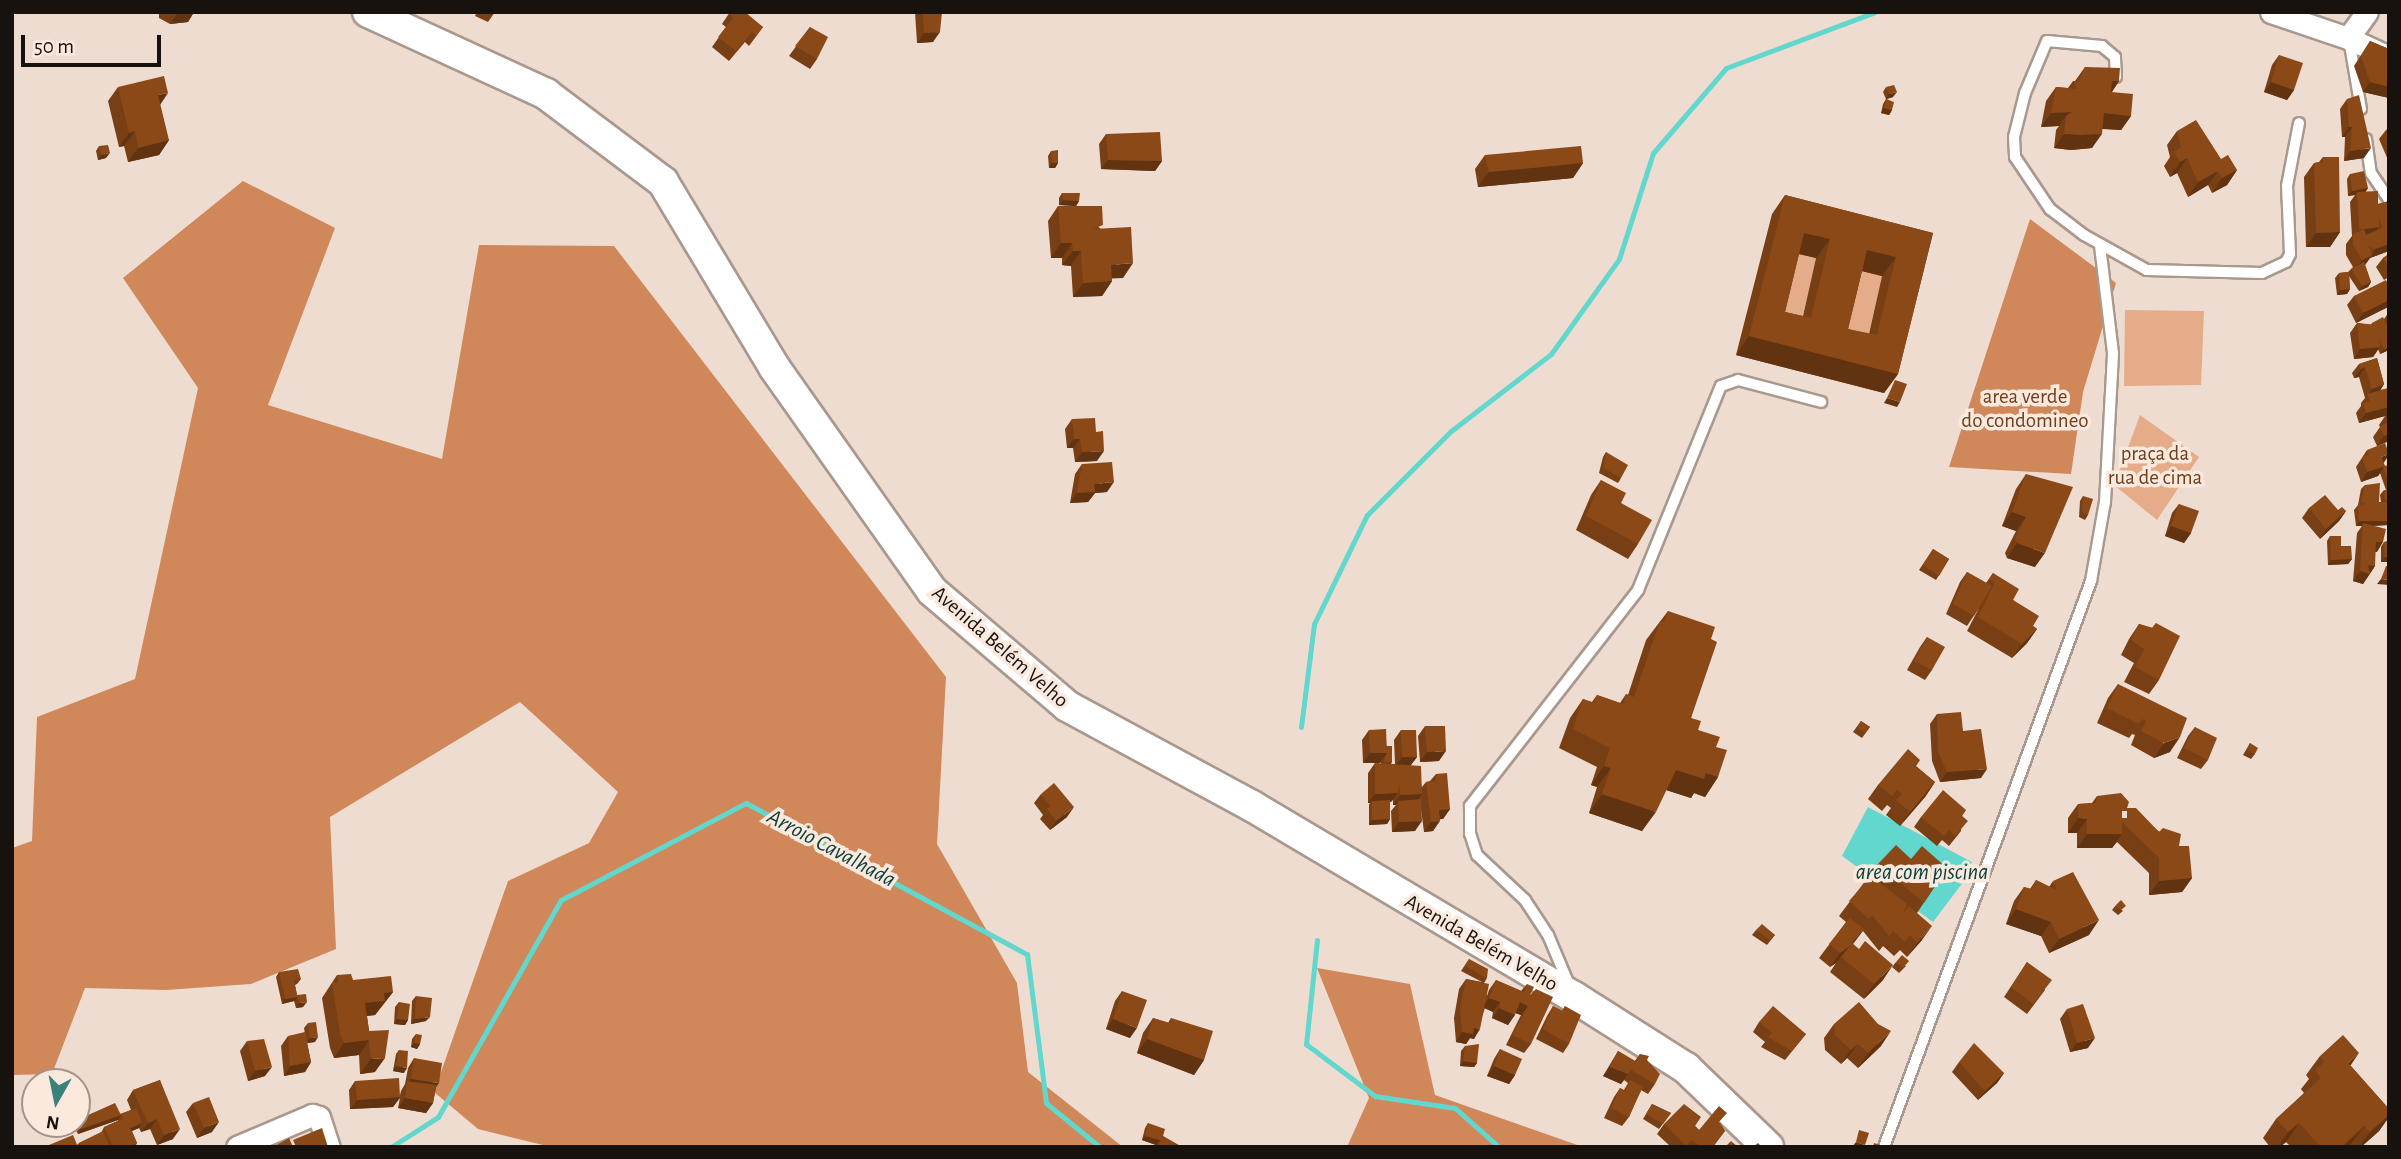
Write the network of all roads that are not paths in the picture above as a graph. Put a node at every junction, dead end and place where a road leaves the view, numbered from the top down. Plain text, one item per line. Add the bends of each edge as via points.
1 (368, 12) edge
2 (2271, 12) edge
3 (2367, 12) edge
4 (2348, 38) junction
5 (2389, 57) edge
6 (2116, 77) edge
7 (2299, 123) dead end
8 (2389, 200) edge
9 (2100, 245) junction
10 (1821, 402) dead end
11 (1574, 997) junction
12 (237, 1147) edge
13 (329, 1147) edge
14 (1768, 1147) edge
15 (1884, 1147) edge

1 - 11 main road, Avenida Belém Velho via 546,93 663,182 774,367 932,591 1067,706 1252,806
2 - 4 street
3 - 4 street
4 - 5 street
4 - 8 lane via 2371,173
6 - 9 lane via 2115,57 2102,46 2047,41 2014,137 2015,158 2026,179 2050,209
7 - 9 lane via 2285,212 2290,254 2273,271 2147,270
9 - 15 lane via 2113,353 2105,502 2091,581
10 - 11 lane via 1738,380 1721,386 1638,590 1470,806 1470,834 1477,855 1525,900 1548,935
11 - 14 main road, Avenida Belém Velho via 1686,1068
12 - 13 street via 312,1115 319,1117

